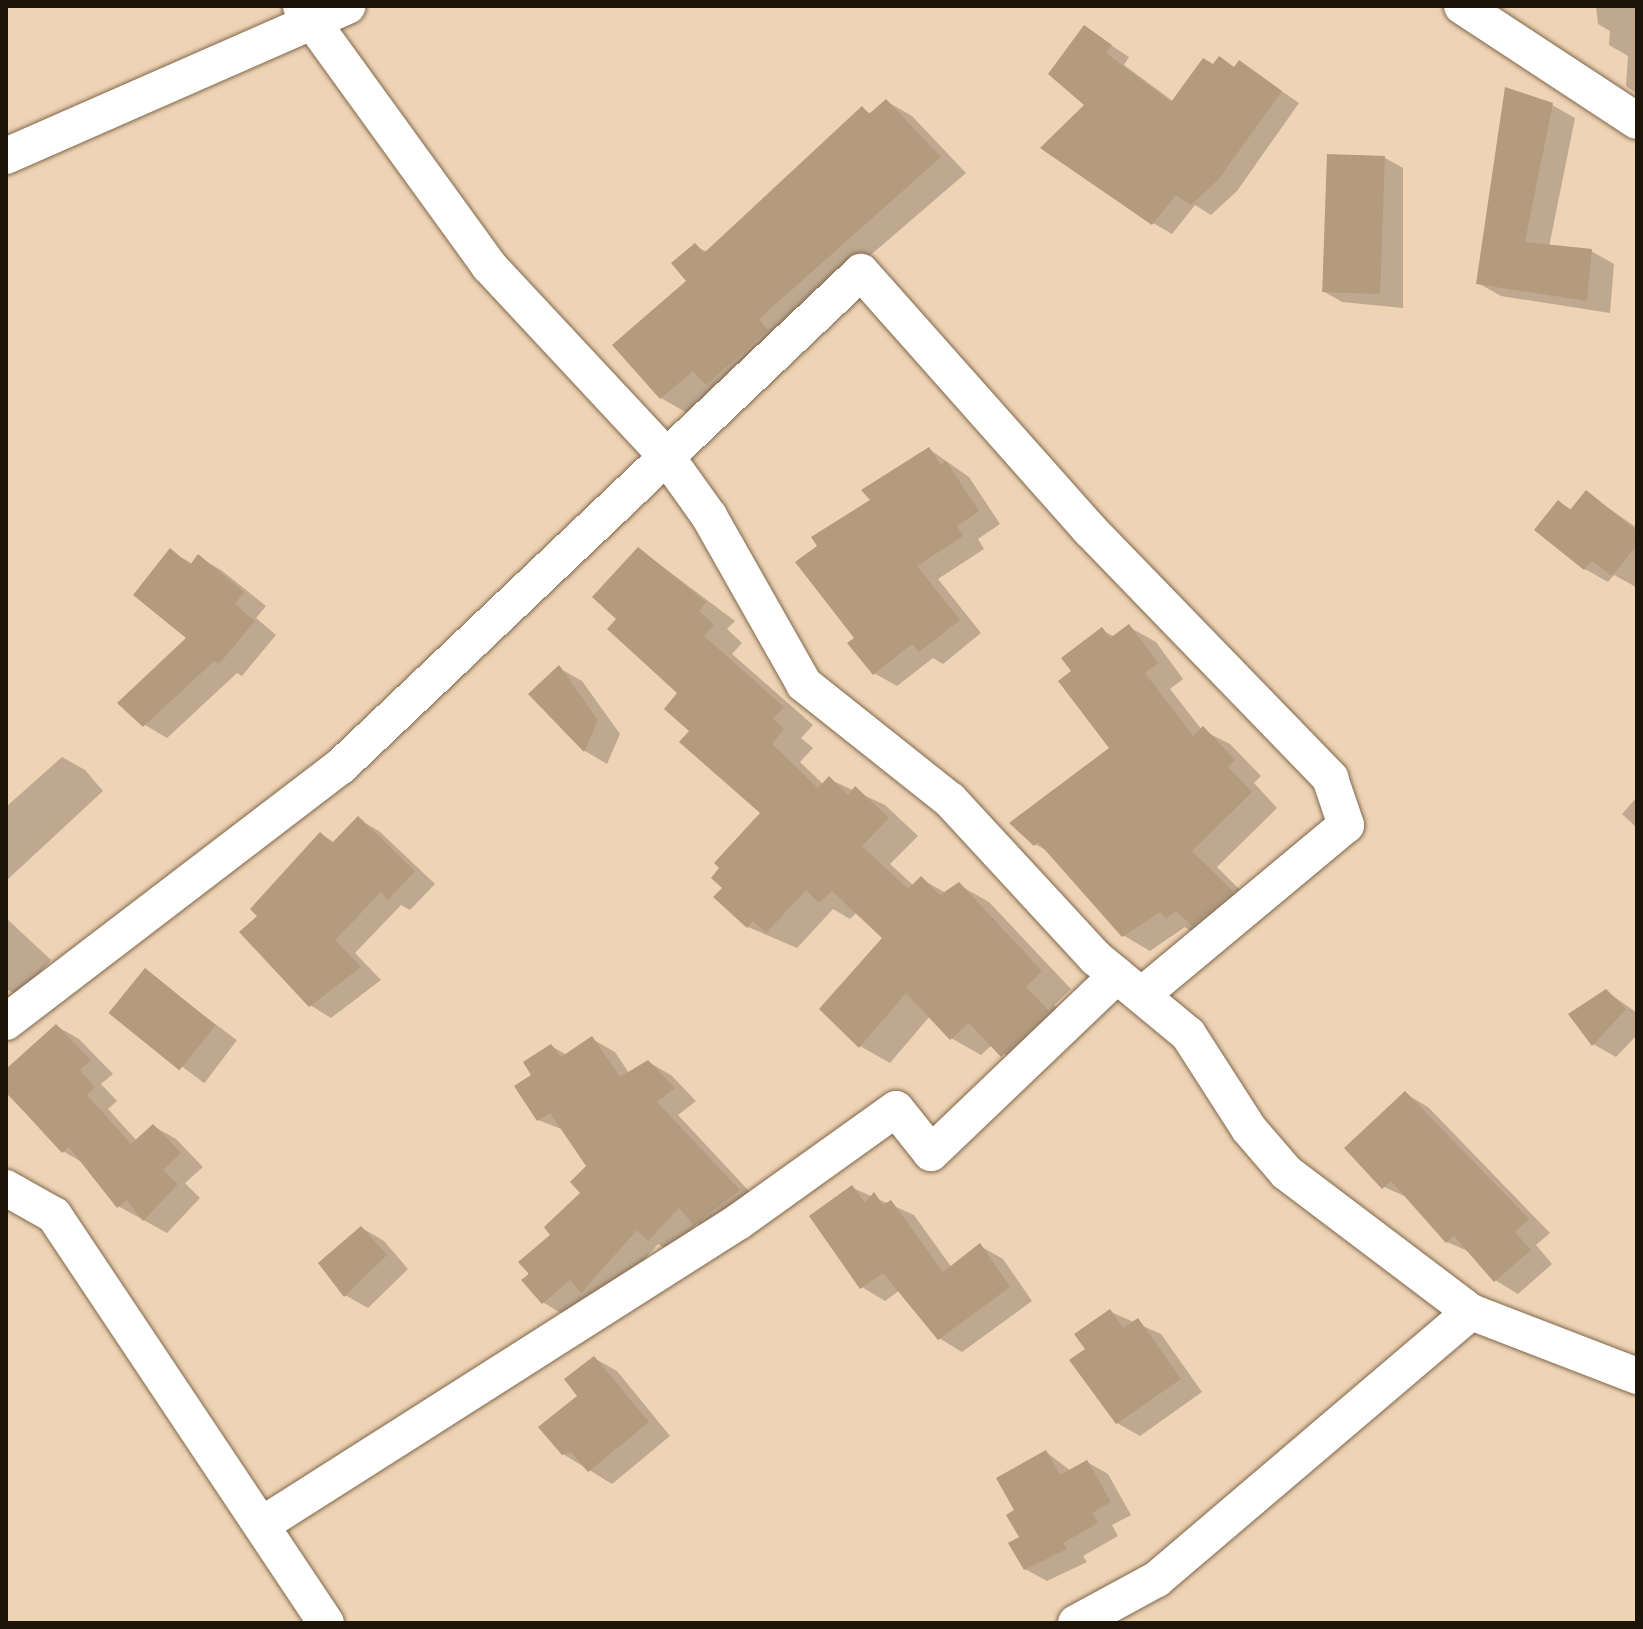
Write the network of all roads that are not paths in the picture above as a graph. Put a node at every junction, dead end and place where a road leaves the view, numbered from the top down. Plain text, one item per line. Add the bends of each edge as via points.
1 (348, 6) edge
2 (1462, 6) edge
3 (307, 13) edge
4 (1637, 121) edge
5 (6, 156) edge
6 (666, 456) junction
7 (1129, 985) junction
8 (6, 1022) edge
9 (6, 1188) edge
10 (1471, 1312) junction
11 (1637, 1376) edge
12 (263, 1524) junction
13 (326, 1623) edge
14 (1076, 1623) edge

1 - 3 street
2 - 4 street
3 - 5 street
3 - 6 street via 489,266
6 - 7 street via 709,516 804,684 950,800 985,833 1010,871
6 - 7 street via 861,272 1089,529 1330,778 1346,825
6 - 8 street via 341,766
7 - 10 street via 1188,1034 1249,1129 1287,1173
7 - 12 street via 931,1153 896,1109 738,1222
9 - 12 street via 54,1215
10 - 11 street
10 - 14 street via 1157,1579
12 - 13 street

